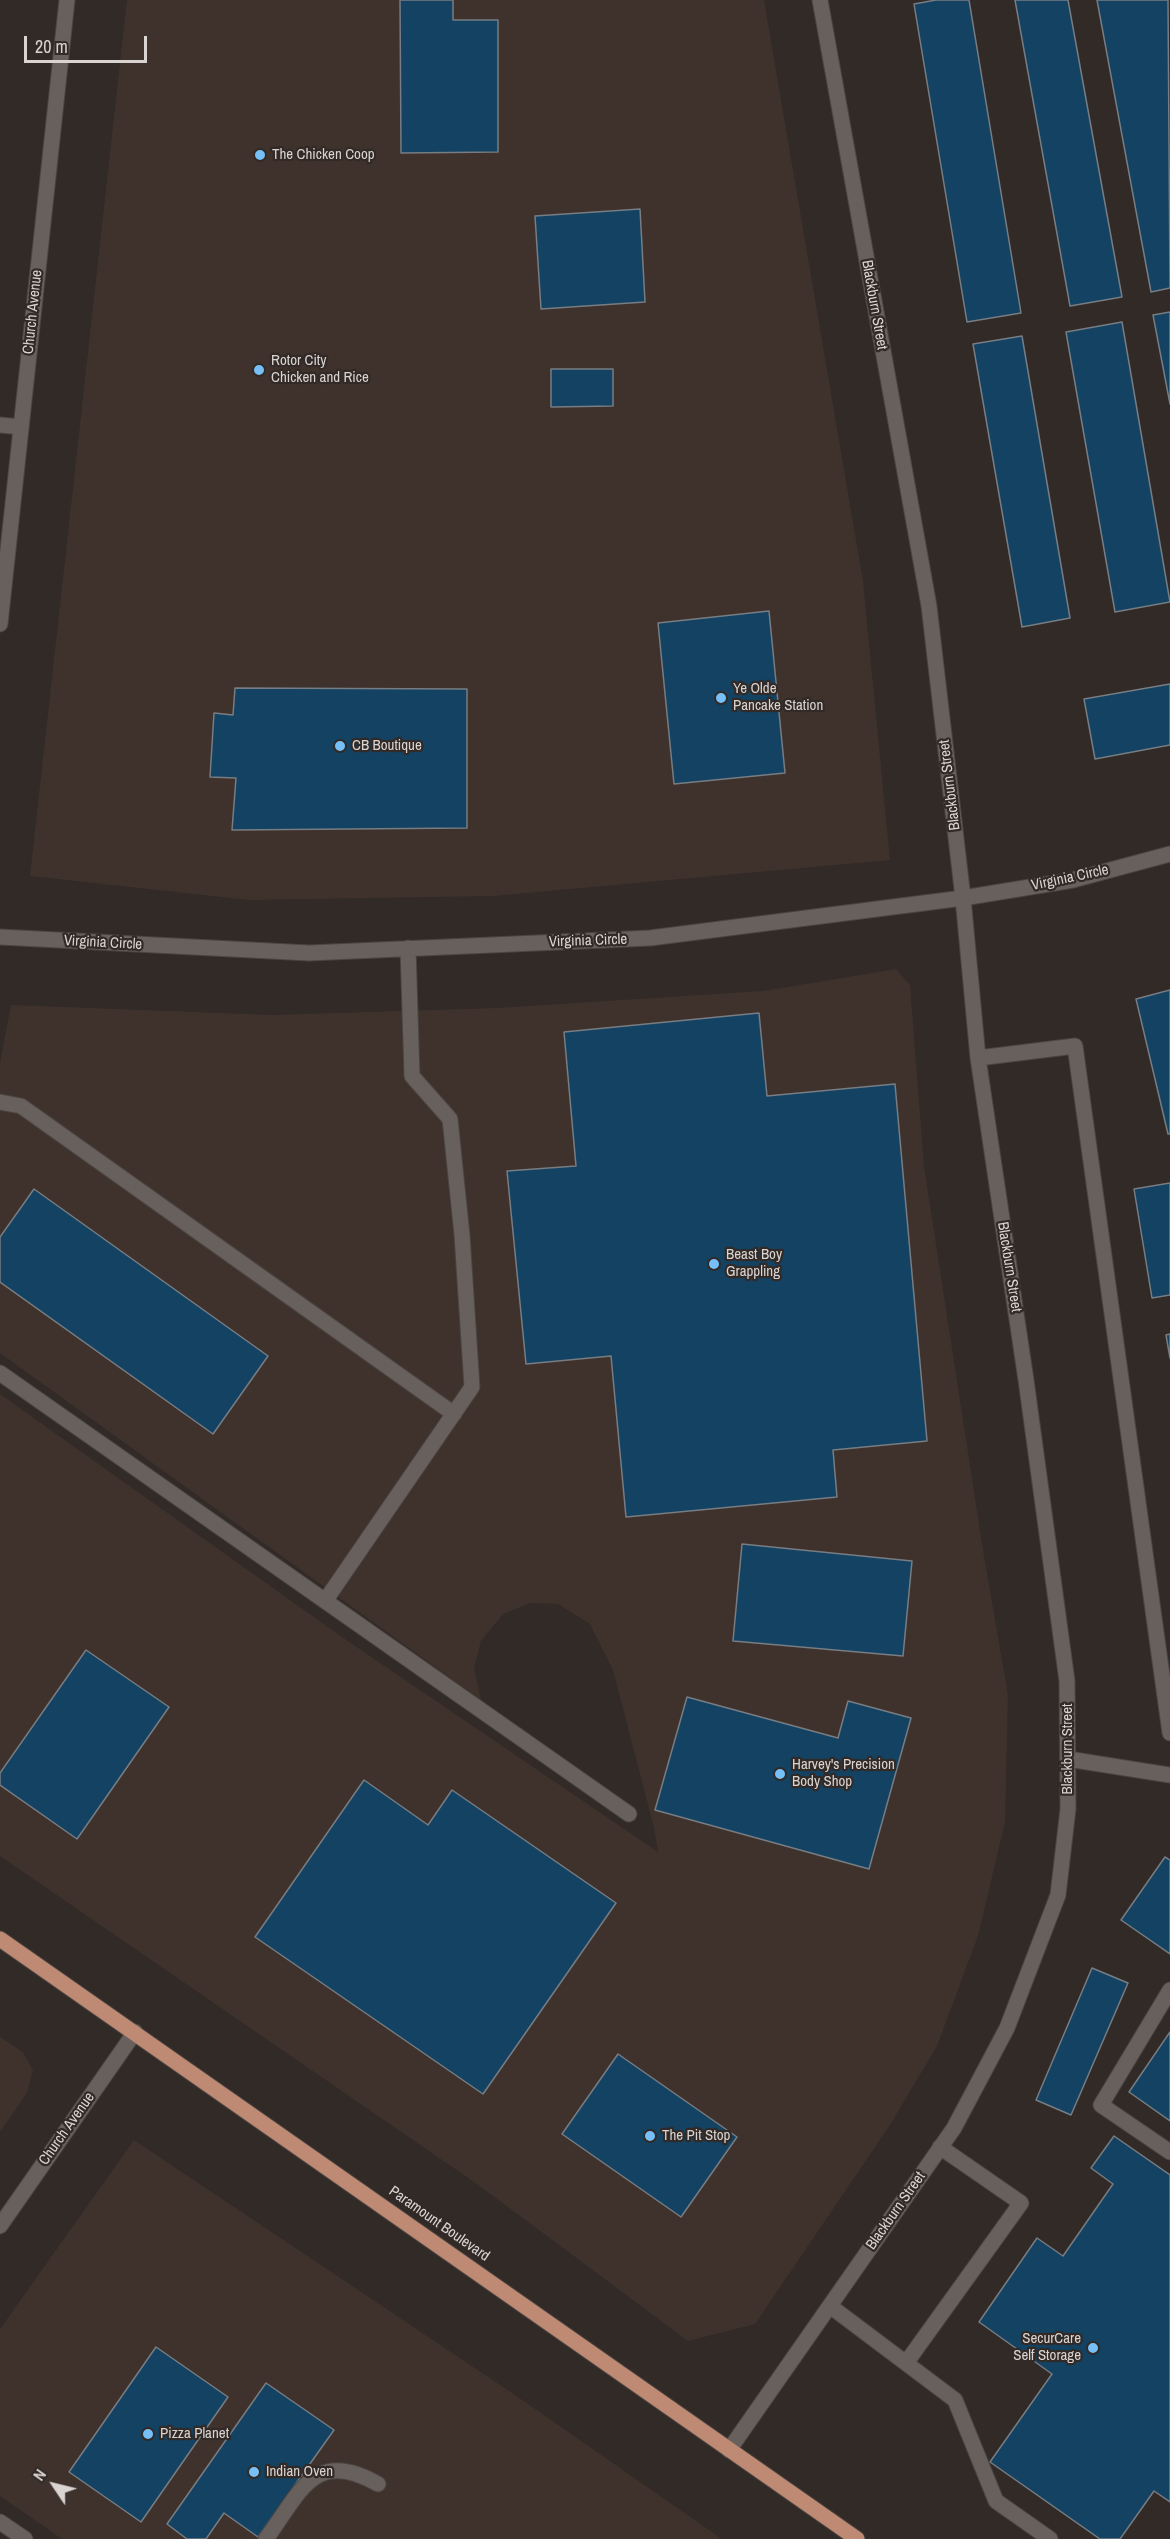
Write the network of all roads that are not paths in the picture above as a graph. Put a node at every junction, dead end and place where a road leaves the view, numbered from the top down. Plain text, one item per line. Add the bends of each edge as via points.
1 (67, 0) edge
2 (820, 0) edge
3 (0, 425) edge
4 (21, 427) junction
5 (0, 624) edge
6 (1170, 854) edge
7 (963, 898) junction
8 (0, 937) edge
9 (408, 948) junction
10 (978, 1058) junction
11 (0, 1102) edge
12 (0, 1373) edge
13 (454, 1414) junction
14 (325, 1601) junction
15 (1170, 1733) edge
16 (1068, 1759) junction
17 (1170, 1775) edge
18 (629, 1814) dead end
19 (0, 1939) edge
20 (1170, 1989) edge
21 (135, 2032) junction
22 (940, 2147) junction
23 (1170, 2152) edge
24 (0, 2226) edge
25 (830, 2306) junction
26 (906, 2363) junction
27 (729, 2450) junction
28 (378, 2484) dead end
29 (0, 2522) edge
30 (25, 2539) edge
31 (266, 2539) edge
32 (857, 2539) edge
33 (1050, 2539) edge

1 - 4 street, Church Avenue
2 - 7 street, Blackburn Street via 929,606
3 - 4 street
4 - 5 street, Church Avenue
6 - 7 street, Virginia Circle via 1072,880
7 - 9 street, Virginia Circle via 650,938
7 - 10 street, Blackburn Street
8 - 9 street, Virginia Circle via 309,953
9 - 13 street via 412,1076 450,1119 462,1235 472,1387
10 - 15 street via 1075,1046
10 - 16 street, Blackburn Street via 1068,1681
11 - 13 street via 21,1106
12 - 14 street
13 - 14 street
14 - 18 street
16 - 17 street
16 - 22 street, Blackburn Street via 1068,1809 1058,1895 1007,2028
19 - 21 main road, Paramount Boulevard
20 - 23 street via 1101,2105
21 - 24 street, Church Avenue
21 - 27 main road, Paramount Boulevard
22 - 25 street, Blackburn Street
22 - 26 street via 1021,2203
25 - 26 street
25 - 27 street, Blackburn Street
26 - 33 street via 955,2400 996,2501
27 - 32 main road, Paramount Boulevard
28 - 31 street via 343,2469 313,2476
29 - 30 street

